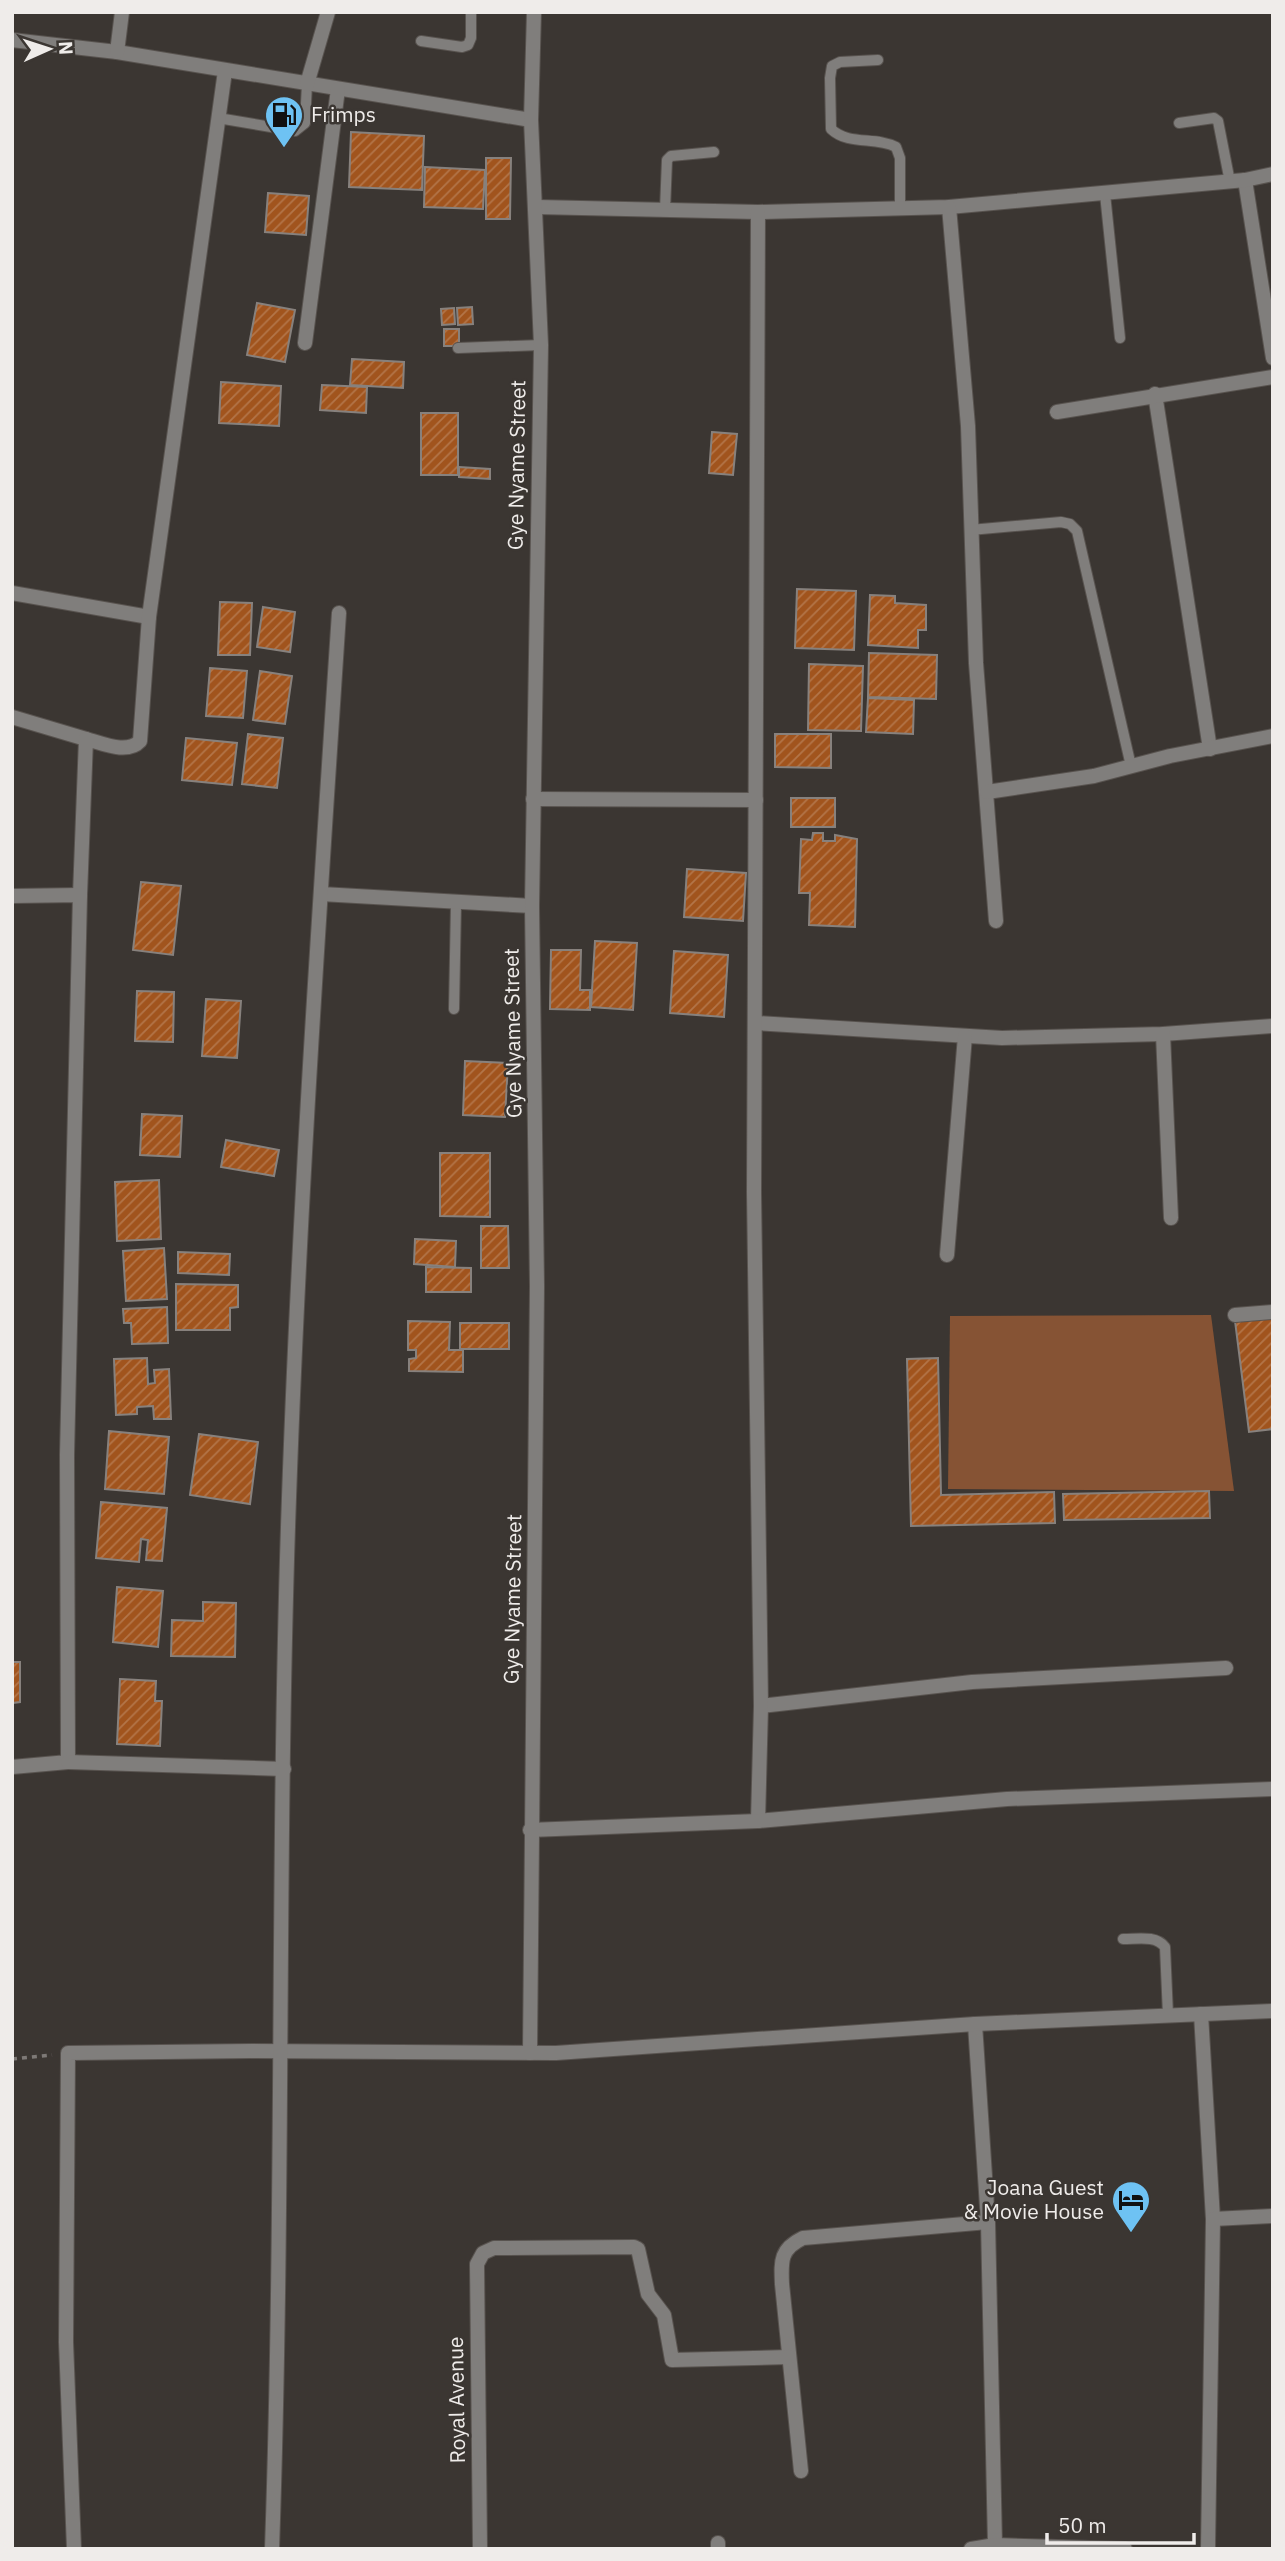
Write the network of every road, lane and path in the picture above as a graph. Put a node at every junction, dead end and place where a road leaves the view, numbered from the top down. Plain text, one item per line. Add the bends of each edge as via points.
1 (122, 12) edge
2 (328, 12) edge
3 (471, 12) edge
4 (534, 12) edge
5 (12, 40) edge
6 (421, 41) dead end
7 (117, 52) junction
8 (878, 61) dead end
9 (225, 71) junction
10 (307, 84) junction
11 (338, 89) junction
12 (218, 118) junction
13 (531, 120) junction
14 (1180, 123) dead end
15 (713, 152) dead end
16 (1273, 174) edge
17 (1237, 181) junction
18 (1105, 194) junction
19 (537, 207) junction
20 (949, 207) junction
21 (900, 209) junction
22 (665, 210) junction
23 (758, 212) junction
24 (1121, 338) dead end
25 (305, 343) dead end
26 (541, 345) junction
27 (458, 348) dead end
28 (1273, 358) edge
29 (1273, 377) edge
30 (1155, 394) junction
31 (1057, 412) dead end
32 (970, 530) junction
33 (12, 593) edge
34 (339, 613) dead end
35 (149, 617) junction
36 (12, 717) edge
37 (1273, 736) edge
38 (86, 739) junction
39 (1210, 749) junction
40 (1130, 766) junction
41 (988, 792) junction
42 (533, 799) junction
43 (756, 800) junction
44 (321, 894) junction
45 (80, 895) junction
46 (12, 896) edge
47 (456, 903) junction
48 (532, 906) junction
49 (996, 921) dead end
50 (454, 1009) dead end
51 (756, 1023) junction
52 (1273, 1026) edge
53 (1163, 1034) junction
54 (965, 1036) junction
55 (1171, 1218) dead end
56 (947, 1255) dead end
57 (1273, 1312) edge
58 (1234, 1315) dead end
59 (1226, 1668) dead end
60 (761, 1706) junction
61 (68, 1762) junction
62 (12, 1767) edge
63 (285, 1769) junction
64 (1273, 1789) edge
65 (758, 1821) junction
66 (530, 1830) junction
67 (1123, 1939) dead end
68 (1273, 2011) edge
69 (1201, 2014) junction
70 (1168, 2015) junction
71 (975, 2024) junction
72 (282, 2051) junction
73 (68, 2053) junction
74 (530, 2053) junction
75 (12, 2059) edge
76 (1273, 2216) edge
77 (1213, 2219) junction
78 (988, 2222) junction
79 (789, 2357) junction
80 (801, 2471) dead end
81 (995, 2545) junction
82 (74, 2549) edge
83 (272, 2549) edge
84 (480, 2549) edge
85 (971, 2549) edge
86 (1125, 2549) edge
87 (1208, 2549) edge

1 - 7 street
2 - 10 street
3 - 6 lane via 468,45
4 - 13 street, Gye Nyame Street
5 - 7 street
7 - 9 street
8 - 21 lane via 840,61 832,66 831,129 839,137 896,148
9 - 10 street
9 - 12 street
10 - 11 street
10 - 12 lane via 305,123 295,131
11 - 13 street
11 - 25 street
12 - 35 street
13 - 19 street, Gye Nyame Street
14 - 17 lane via 1218,121
15 - 22 lane via 667,160
16 - 17 street
17 - 18 street
17 - 28 street
18 - 20 street
18 - 24 lane
19 - 22 street
19 - 26 street, Gye Nyame Street
20 - 21 street
20 - 32 street via 968,426
21 - 23 street
22 - 23 street
23 - 43 street
26 - 27 lane
26 - 42 street, Gye Nyame Street
29 - 30 street
30 - 31 street
30 - 39 street
32 - 40 lane via 1061,522 1077,531
32 - 41 street
33 - 35 street
34 - 44 street
35 - 38 street via 140,741 124,748
36 - 38 street
37 - 39 street
38 - 45 street
39 - 40 street
40 - 41 street
41 - 49 street
42 - 43 street
42 - 48 street, Gye Nyame Street
43 - 51 street
44 - 47 street
44 - 63 street via 295,1340
45 - 46 street
45 - 61 street via 68,1441
47 - 48 street
47 - 50 lane
48 - 66 street, Gye Nyame Street via 537,1286
51 - 54 street
51 - 60 street
52 - 53 street
53 - 54 street
53 - 55 street
54 - 56 street
57 - 58 street
59 - 60 street via 972,1682
60 - 65 street
61 - 62 street
61 - 63 street
63 - 72 street
64 - 65 street via 1007,1799
65 - 66 street
66 - 74 street, Gye Nyame Street
67 - 70 lane via 1153,1939 1165,1947
68 - 69 street
69 - 70 street
69 - 77 street
70 - 71 street
71 - 74 street
71 - 78 street
72 - 73 street
72 - 74 street
72 - 83 street via 280,2325
73 - 75 path
73 - 82 street via 66,2342
76 - 77 street
77 - 87 street
78 - 79 street via 803,2238 789,2244 781,2257
78 - 81 street
79 - 80 street
79 - 84 street, Royal Avenue via 673,2360 664,2315 648,2294 634,2247 494,2248 484,2253 477,2264
81 - 85 street
81 - 86 street

